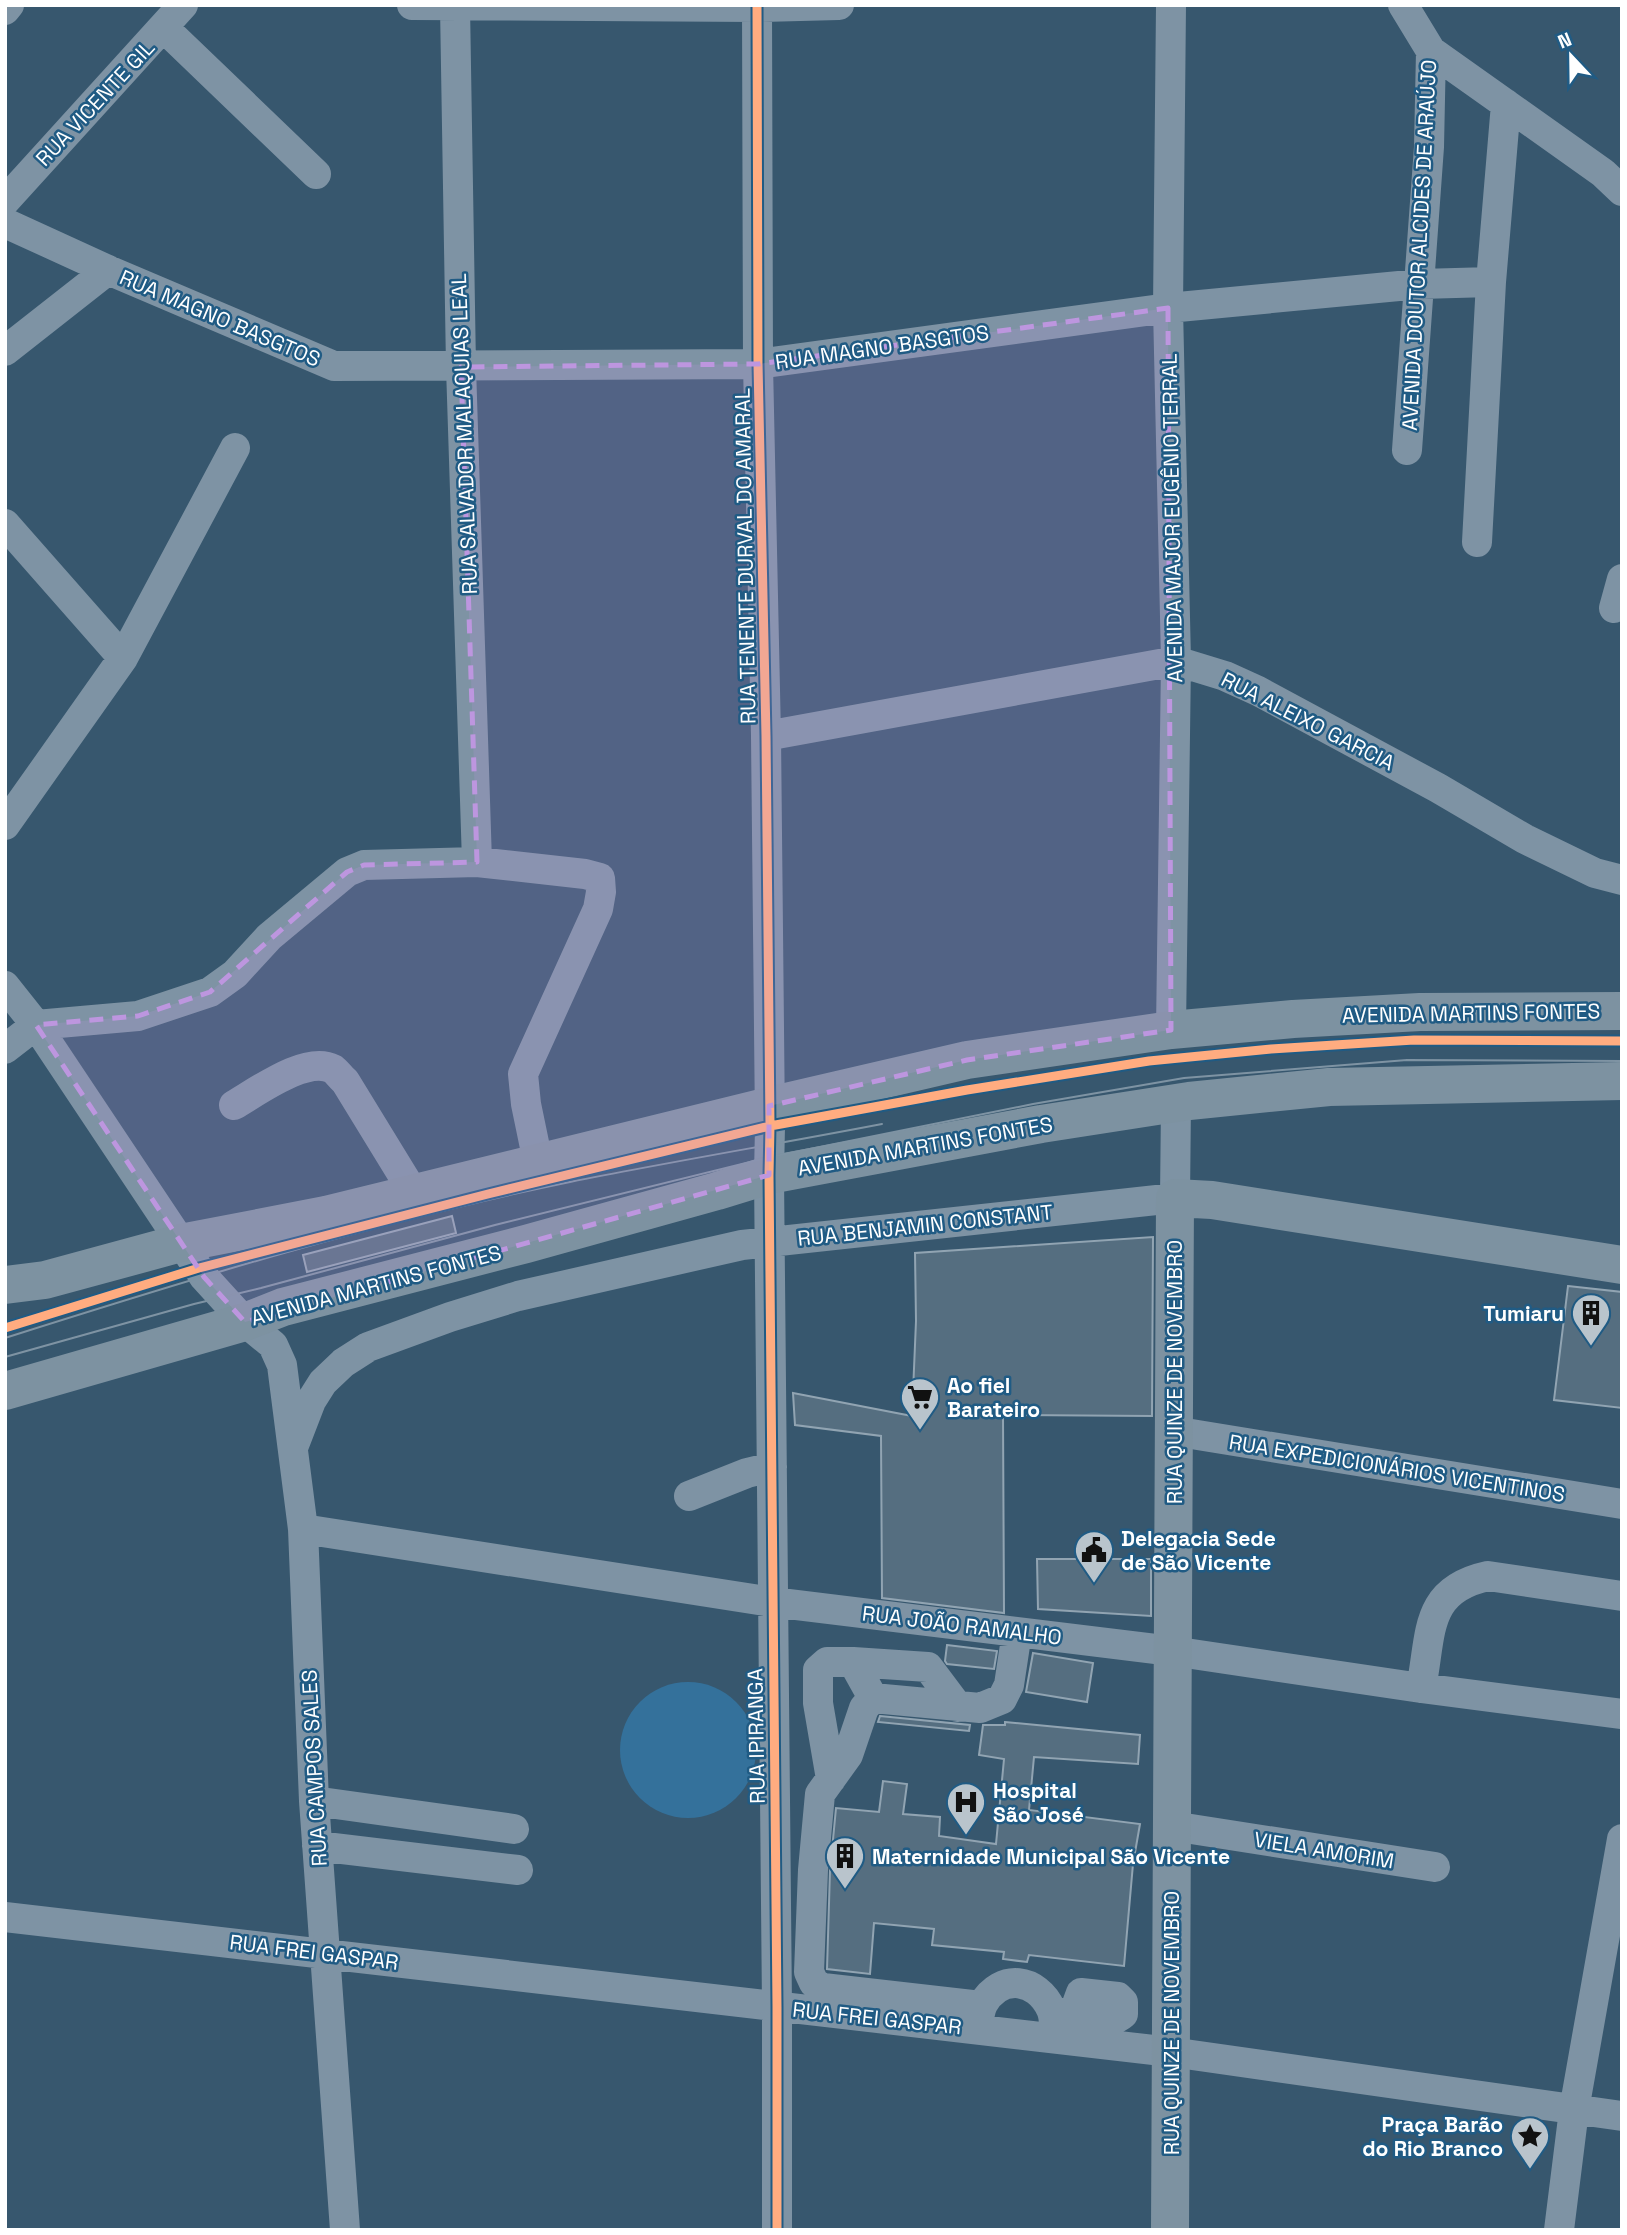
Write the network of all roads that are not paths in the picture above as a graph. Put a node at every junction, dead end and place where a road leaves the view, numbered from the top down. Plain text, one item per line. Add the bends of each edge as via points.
1 (9, 5) edge
2 (183, 5) edge
3 (412, 5) edge
4 (839, 5) edge
5 (1171, 5) edge
6 (1403, 5) edge
7 (455, 6) edge
8 (757, 6) edge
9 (5, 9) edge
10 (164, 28) junction
11 (1431, 51) junction
12 (1506, 104) junction
13 (316, 174) dead end
14 (1622, 191) edge
15 (5, 201) edge
16 (5, 223) edge
17 (107, 270) junction
18 (1491, 282) junction
19 (1420, 284) junction
20 (1168, 307) junction
21 (5, 351) edge
22 (758, 365) junction
23 (461, 367) junction
24 (235, 448) dead end
25 (1407, 450) dead end
26 (5, 524) edge
27 (1477, 542) dead end
28 (1622, 579) edge
29 (1615, 608) dead end
30 (123, 658) junction
31 (1176, 661) junction
32 (766, 736) junction
33 (5, 825) edge
34 (477, 862) junction
35 (1622, 880) edge
36 (5, 986) edge
37 (1622, 1011) edge
38 (36, 1025) junction
39 (1171, 1030) junction
40 (5, 1049) edge
41 (1622, 1081) edge
42 (1176, 1102) junction
43 (234, 1105) dead end
44 (769, 1105) junction
45 (538, 1162) junction
46 (769, 1175) junction
47 (412, 1192) junction
48 (1175, 1198) junction
49 (769, 1241) junction
50 (181, 1243) junction
51 (1622, 1265) edge
52 (5, 1285) edge
53 (245, 1322) junction
54 (5, 1391) edge
55 (1173, 1431) junction
56 (293, 1449) junction
57 (772, 1467) junction
58 (689, 1496) dead end
59 (1622, 1504) edge
60 (303, 1529) junction
61 (1622, 1596) edge
62 (772, 1602) junction
63 (1017, 1633) junction
64 (1172, 1651) junction
65 (853, 1662) junction
66 (1421, 1688) junction
67 (873, 1698) junction
68 (958, 1707) junction
69 (1622, 1714) edge
70 (831, 1779) junction
71 (314, 1801) junction
72 (1171, 1826) junction
73 (514, 1829) dead end
74 (1622, 1839) edge
75 (317, 1846) junction
76 (1435, 1867) dead end
77 (517, 1870) dead end
78 (5, 1917) edge
79 (326, 1953) junction
80 (777, 2007) junction
81 (980, 2018) junction
82 (1060, 2021) junction
83 (1171, 2052) junction
84 (1574, 2110) junction
85 (1622, 2116) edge
86 (345, 2230) edge
87 (777, 2230) edge
88 (1170, 2230) edge
89 (1559, 2230) edge

1 - 9 street
2 - 10 street, RUA VICENTE GIL
3 - 7 street
4 - 8 street
5 - 20 street, AVENIDA MAJOR EUGÊNIO TERRAL
6 - 11 street, AVENIDA DOUTOR ALCIDES DE ARAÚJO
7 - 8 street
7 - 23 street, RUA SALVADOR MALAQUIAS LEAL
8 - 22 street, RUA TENENTE DURVAL DO AMARAL
10 - 13 street
10 - 15 street, RUA VICENTE GIL
11 - 12 street
11 - 19 street, AVENIDA DOUTOR ALCIDES DE ARAÚJO
12 - 14 street
12 - 18 street
16 - 17 street, RUA MAGNO BASGTOS
17 - 21 street
17 - 23 street, RUA MAGNO BASGTOS via 334,366
18 - 19 street, RUA MAGNO BASGTOS
18 - 27 street
19 - 20 street, RUA MAGNO BASGTOS
19 - 25 street, AVENIDA DOUTOR ALCIDES DE ARAÚJO
20 - 22 street, RUA MAGNO BASGTOS
20 - 31 street, AVENIDA MAJOR EUGÊNIO TERRAL
22 - 23 street, RUA MAGNO BASGTOS
22 - 32 street, RUA TENENTE DURVAL DO AMARAL
23 - 34 street, RUA SALVADOR MALAQUIAS LEAL
24 - 30 street
26 - 30 street
28 - 29 street
30 - 33 street
31 - 32 street, RUA ALEIXO GARCIA
31 - 35 street, RUA ALEIXO GARCIA via 1258,691 1525,839 1595,873
31 - 39 street, AVENIDA MAJOR EUGÊNIO TERRAL
32 - 44 street, RUA TENENTE DURVAL DO AMARAL
34 - 38 street via 364,865 337,880 210,992 138,1016
34 - 45 street via 600,878 598,909 523,1074
36 - 38 street, RUA CAMPOS SALES
37 - 39 main road, AVENIDA MARTINS FONTES via 1370,1014
38 - 40 street
38 - 50 street, RUA CAMPOS SALES
39 - 44 main road, AVENIDA MARTINS FONTES via 967,1060
41 - 42 main road, AVENIDA MARTINS FONTES via 1375,1084
42 - 46 main road, AVENIDA MARTINS FONTES
42 - 48 street, RUA QUINZE DE NOVEMBRO
43 - 47 street via 302,1068 333,1069 345,1081
44 - 45 main road, AVENIDA MARTINS FONTES
44 - 46 street, RUA TENENTE DURVAL DO AMARAL
45 - 47 main road, AVENIDA MARTINS FONTES
46 - 49 street
46 - 53 main road, AVENIDA MARTINS FONTES via 283,1307
47 - 50 main road, AVENIDA MARTINS FONTES via 326,1215
48 - 49 street, RUA BENJAMIN CONSTANT
48 - 51 main road, RUA BENJAMIN CONSTANT via 1212,1200
48 - 55 main road, RUA QUINZE DE NOVEMBRO
49 - 56 street, RUA BENJAMIN CONSTANT via 518,1296 368,1347 323,1382
49 - 57 street, RUA IPIRANGA
50 - 52 main road, AVENIDA MARTINS FONTES via 45,1280
50 - 53 street, RUA CAMPOS SALES via 212,1287
53 - 54 main road, AVENIDA MARTINS FONTES
53 - 56 street, RUA CAMPOS SALES via 272,1345 282,1365
55 - 59 street, RUA EXPEDICIONÁRIOS VICENTINOS
55 - 64 main road, RUA QUINZE DE NOVEMBRO
56 - 60 street, RUA CAMPOS SALES
57 - 58 street
57 - 62 street, RUA IPIRANGA
60 - 62 street, RUA JOÃO RAMALHO
60 - 71 street, RUA CAMPOS SALES
61 - 66 street via 1488,1576 1472,1579 1444,1597 1434,1612
62 - 63 street, RUA JOÃO RAMALHO
62 - 80 street, RUA IPIRANGA
63 - 64 street, RUA JOÃO RAMALHO
63 - 68 street via 1009,1685 1002,1699 980,1708
64 - 66 street, RUA JOÃO RAMALHO
64 - 72 main road, RUA QUINZE DE NOVEMBRO
65 - 67 street
65 - 68 street via 928,1667
65 - 70 street via 827,1662 818,1670 818,1703
66 - 69 street, RUA JOÃO RAMALHO
67 - 68 street
67 - 70 street via 864,1708 848,1755
70 - 81 street via 820,1794 813,1870 809,1972 814,1983
71 - 73 street
71 - 75 street, RUA CAMPOS SALES
72 - 76 street, VIELA AMORIM
72 - 83 main road, RUA QUINZE DE NOVEMBRO
74 - 84 street
75 - 77 street
75 - 79 street, RUA CAMPOS SALES
78 - 79 street, RUA FREI GASPAR
79 - 80 street, RUA FREI GASPAR
79 - 86 street, RUA CAMPOS SALES
80 - 81 street, RUA FREI GASPAR
80 - 87 street, RUA IPIRANGA
81 - 82 street, RUA FREI GASPAR
81 - 82 street via 992,1992 1006,1983 1023,1982 1041,1994
82 - 83 street, RUA FREI GASPAR
83 - 84 street, RUA FREI GASPAR
83 - 88 main road, RUA QUINZE DE NOVEMBRO
84 - 85 street, RUA FREI GASPAR
84 - 89 street

